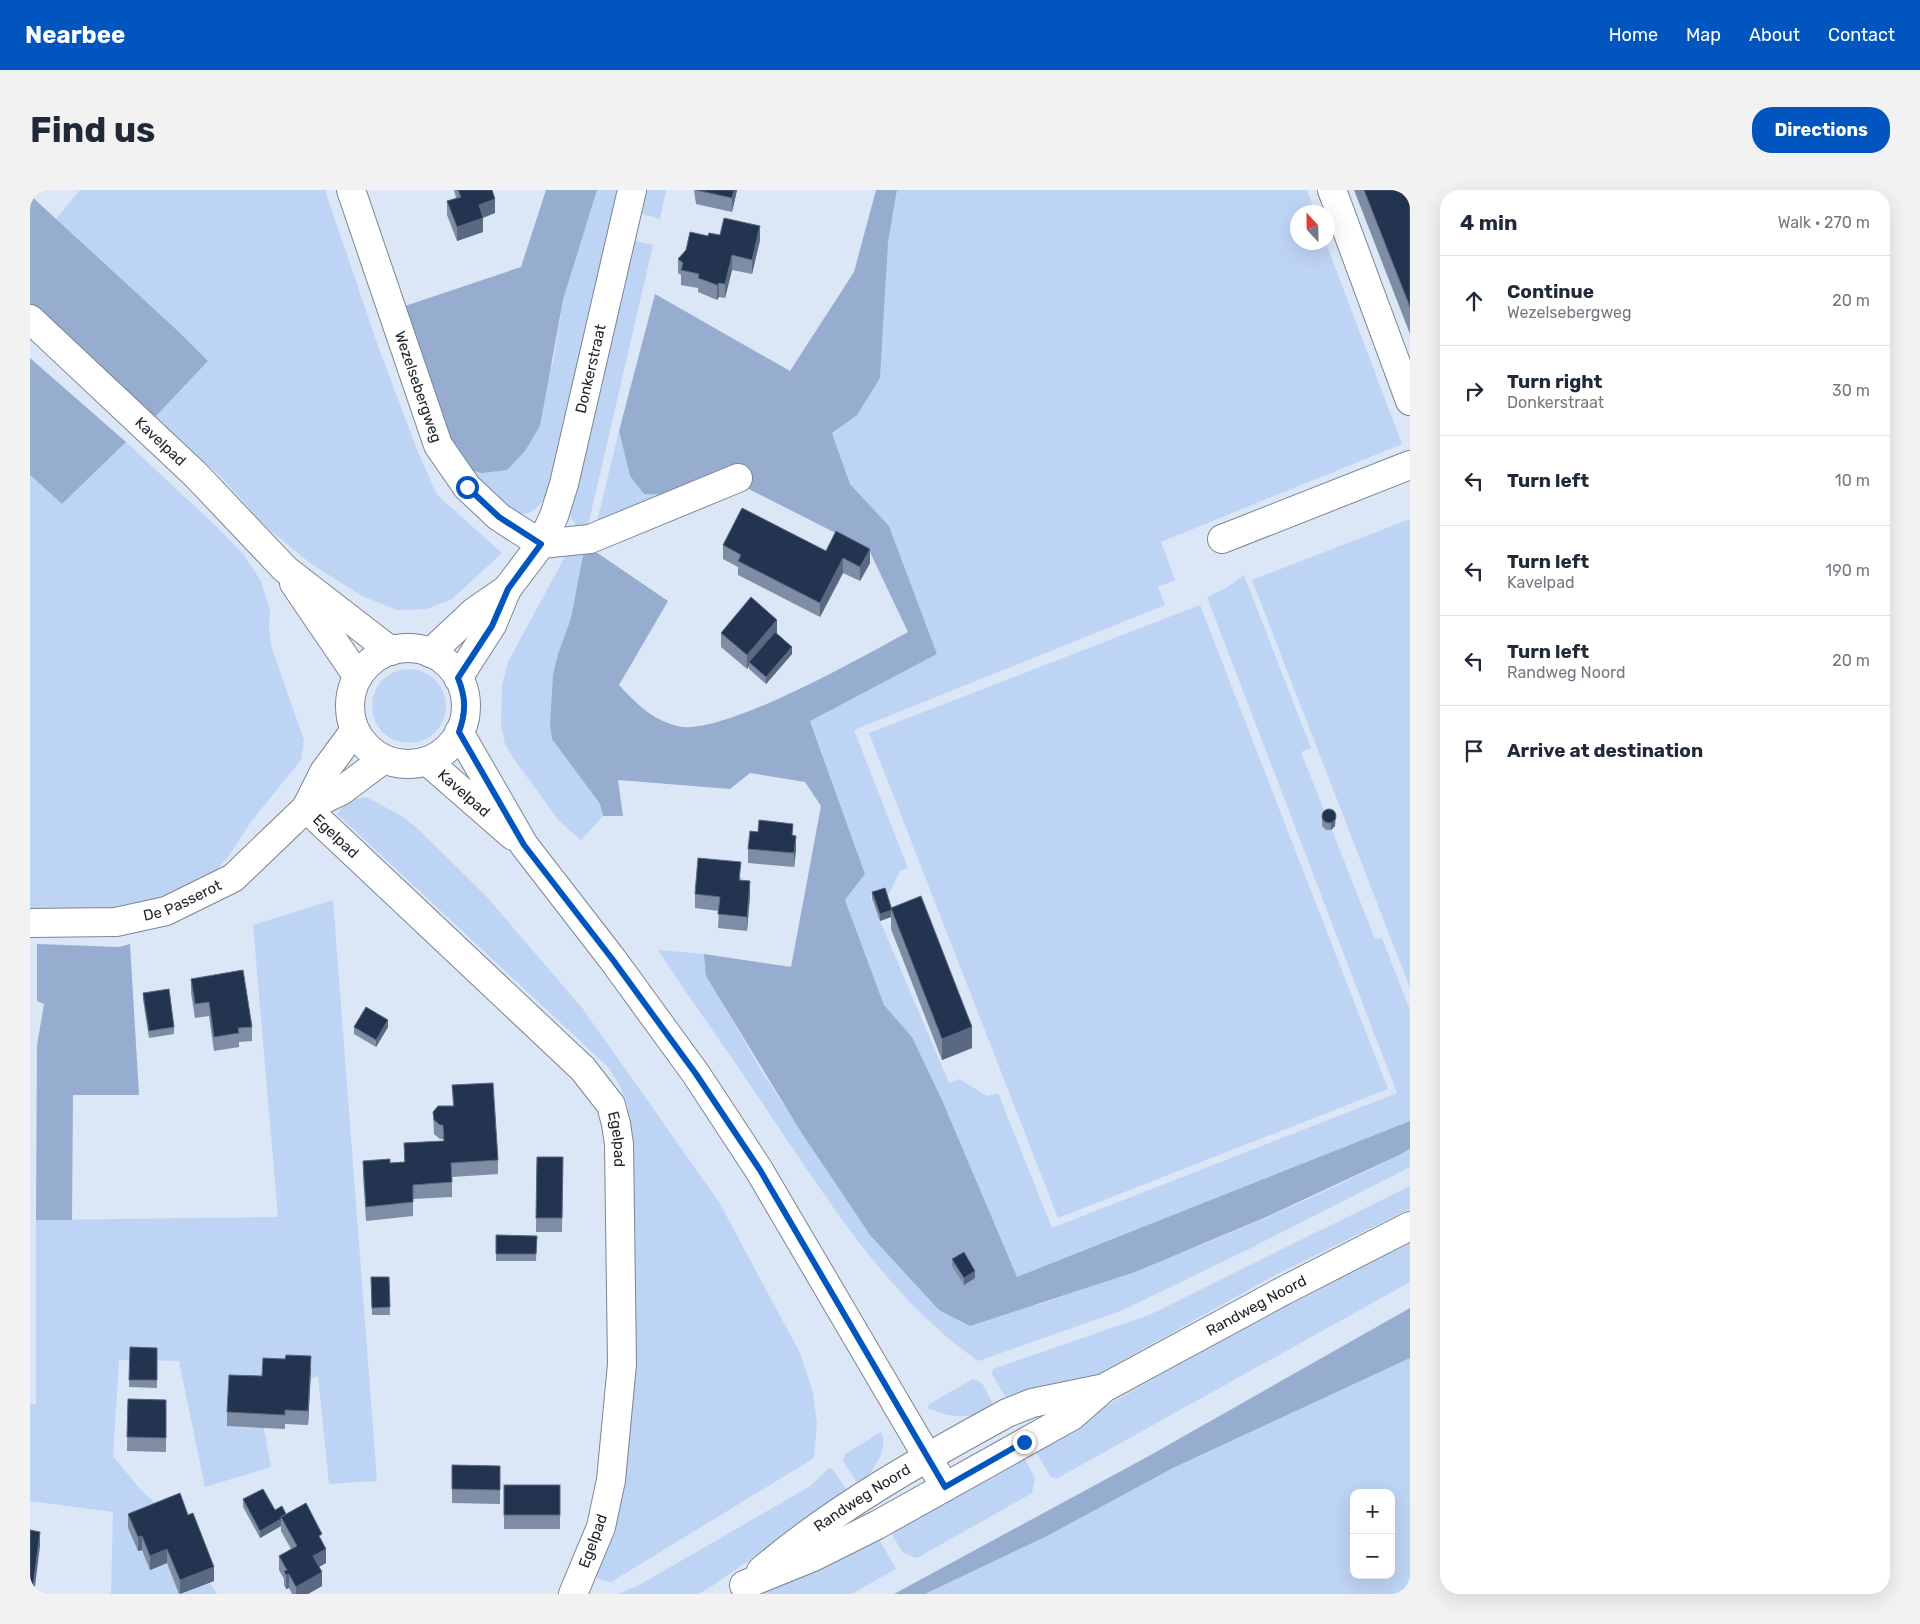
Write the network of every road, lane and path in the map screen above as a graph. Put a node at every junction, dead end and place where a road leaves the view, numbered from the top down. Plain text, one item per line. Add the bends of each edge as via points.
1 (351, 190) edge
2 (632, 190) edge
3 (1332, 190) edge
4 (30, 319) edge
5 (1410, 401) edge
6 (1410, 465) edge
7 (738, 478) dead end
8 (1222, 539) dead end
9 (541, 544) junction
10 (285, 569) junction
11 (508, 589) junction
12 (391, 651) junction
13 (430, 653) junction
14 (358, 677) junction
15 (458, 678) junction
16 (355, 730) junction
17 (459, 732) junction
18 (384, 759) junction
19 (427, 761) junction
20 (306, 808) junction
21 (524, 845) junction
22 (30, 923) edge
23 (1410, 1226) edge
24 (1104, 1388) junction
25 (927, 1457) junction
26 (945, 1487) junction
27 (736, 1589) edge
28 (573, 1594) edge

1 - 9 street, Wezelsebergweg via 438,445 467,487 499,517
2 - 9 street, Donkerstraat via 564,484
3 - 5 street
4 - 10 street, Kavelpad via 196,475
6 - 8 street
7 - 9 street via 590,539
9 - 11 street, Donkerstraat
10 - 12 street, Kavelpad
10 - 14 street, Kavelpad
11 - 13 street, Donkerstraat via 475,611
11 - 15 street, Donkerstraat via 492,626
12 - 13 street via 410,648
12 - 14 street via 378,656
13 - 15 street via 441,659
14 - 16 street via 350,703
15 - 17 street via 465,696 465,714
16 - 18 street via 372,752
16 - 20 street, De Passerot via 324,772
17 - 19 street via 446,750
17 - 21 street, Kavelpad
18 - 19 street via 413,764
18 - 20 street, De Passerot via 341,791
19 - 21 street, Kavelpad
20 - 22 street, De Passerot via 234,878 166,911 116,922
20 - 28 street, Egelpad via 582,1069 611,1104 619,1144 622,1364 611,1480 601,1527
21 - 25 street, Kavelpad via 696,1074 760,1170
23 - 24 street, Randweg Noord
24 - 25 street, Randweg Noord via 1032,1403
24 - 26 street, Randweg Noord via 1072,1416
25 - 26 street, Kavelpad
25 - 27 street, Randweg Noord via 860,1496 799,1538
26 - 27 street, Randweg Noord via 813,1558

